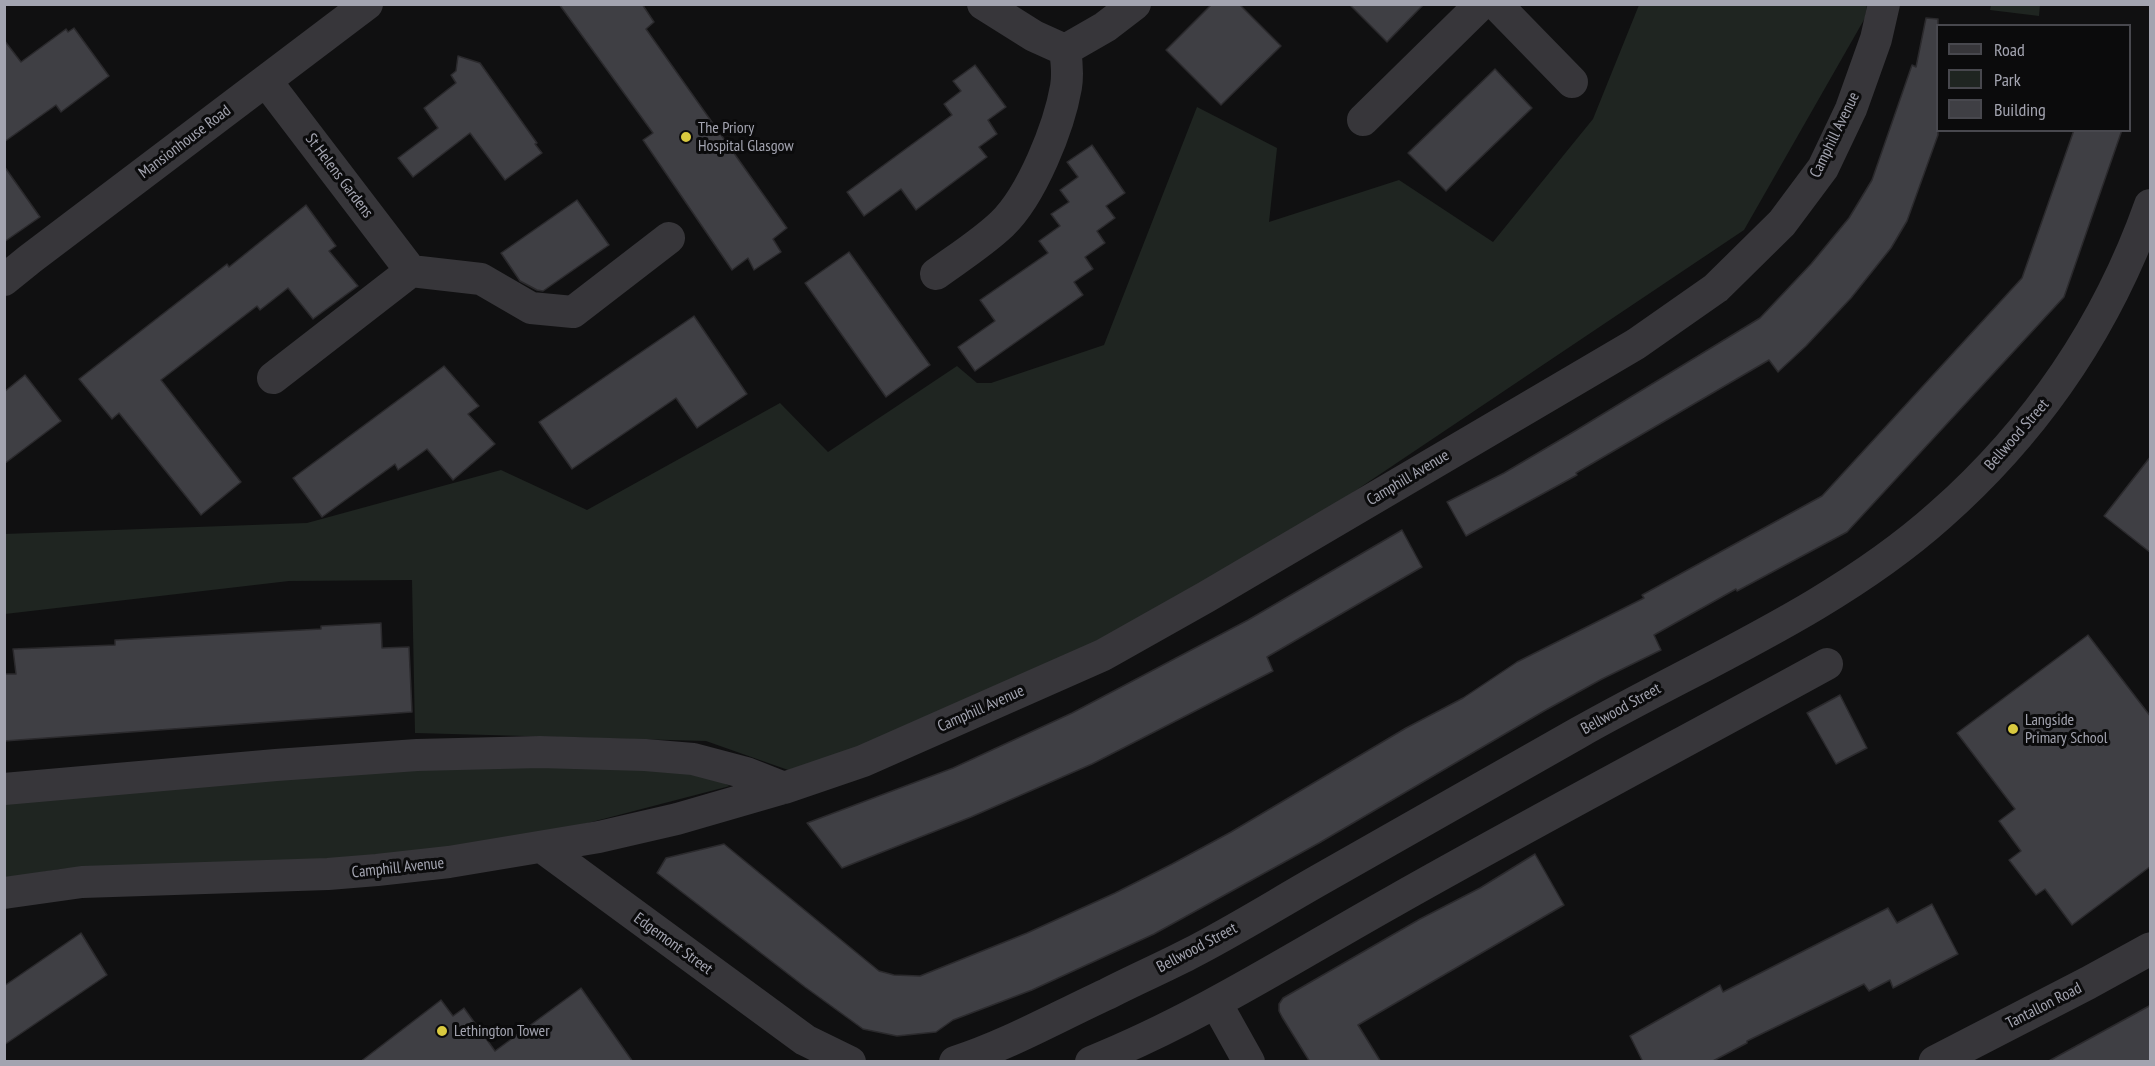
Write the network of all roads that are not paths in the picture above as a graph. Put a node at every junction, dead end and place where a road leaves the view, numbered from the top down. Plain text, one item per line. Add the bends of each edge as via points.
1 (367, 4) edge
2 (983, 4) edge
3 (1135, 4) edge
4 (1481, 4) edge
5 (1496, 4) edge
6 (1884, 4) edge
7 (1065, 50) junction
8 (266, 81) junction
9 (1572, 82) dead end
10 (1363, 120) dead end
11 (2151, 205) edge
12 (669, 238) dead end
13 (411, 271) junction
14 (936, 274) dead end
15 (4, 280) edge
16 (273, 378) dead end
17 (1827, 664) dead end
18 (784, 788) junction
19 (4, 789) edge
20 (542, 848) junction
21 (4, 893) edge
22 (2151, 948) edge
23 (1216, 1003) junction
24 (812, 1051) edge
25 (850, 1062) edge
26 (955, 1062) edge
27 (1090, 1062) edge
28 (1249, 1062) edge
29 (1935, 1062) edge

1 - 8 street, Mansionhouse Road
2 - 7 street
3 - 7 street
4 - 10 street
5 - 9 street
6 - 18 street, Camphill Avenue via 1851,109 1823,168 1782,223 1716,288 1617,356 1103,655 863,761
7 - 14 street via 1066,86 1059,118 1017,206 981,242
8 - 13 street, St Helens Gardens
8 - 15 street, Mansionhouse Road
11 - 26 street, Bellwood Street via 2103,313 2058,387 1971,487 1881,563 1843,588 1637,699 1189,954
12 - 13 street via 573,312 531,308 481,279
13 - 16 street
17 - 23 street
18 - 19 street via 746,772 693,759 540,752 417,754
18 - 20 street, Camphill Avenue via 677,819
20 - 21 street, Camphill Avenue via 377,870 82,882
20 - 24 street, Edgemont Street
22 - 29 street, Tantallon Road
23 - 27 street
23 - 28 street
24 - 25 street, Edgemont Street

